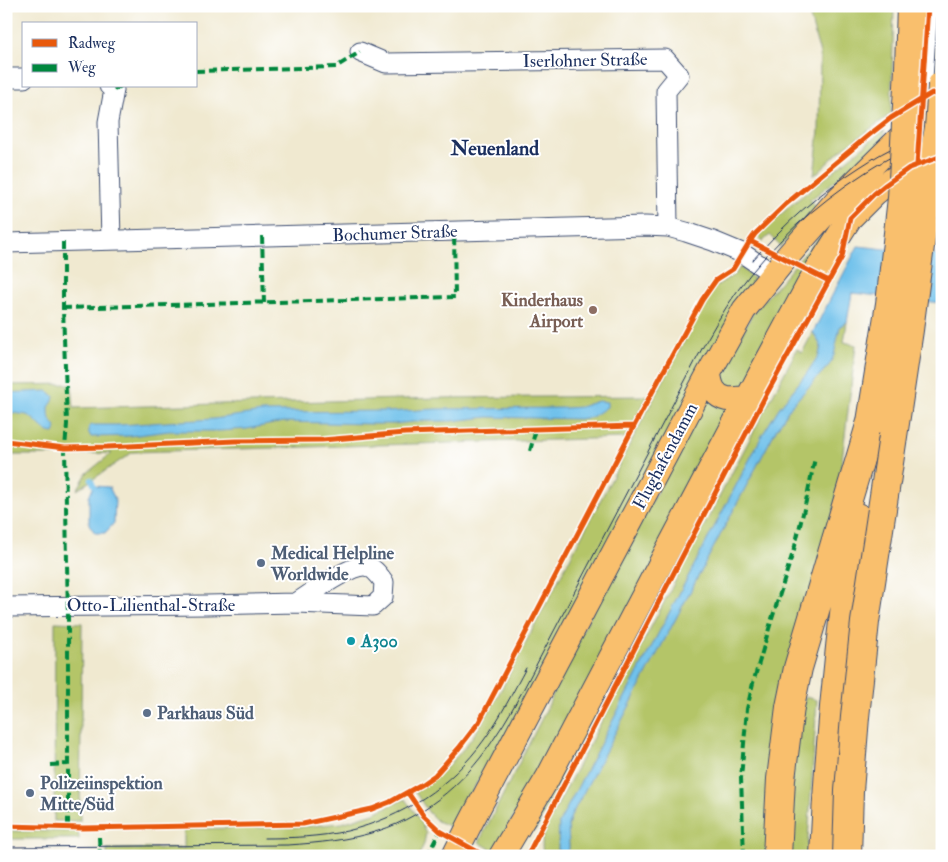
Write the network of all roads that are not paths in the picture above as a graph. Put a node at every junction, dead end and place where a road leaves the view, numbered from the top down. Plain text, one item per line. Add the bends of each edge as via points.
1 (911, 6) edge
2 (928, 6) edge
3 (360, 52) dead end
4 (6, 78) edge
5 (22, 78) edge
6 (942, 85) edge
7 (112, 88) edge
8 (942, 107) edge
9 (920, 118) junction
10 (942, 156) edge
11 (917, 165) junction
12 (668, 227) junction
13 (111, 240) junction
14 (6, 243) edge
15 (773, 274) junction
16 (709, 373) junction
17 (748, 398) junction
18 (871, 422) junction
19 (296, 603) dead end
20 (6, 607) edge
21 (544, 784) junction
22 (454, 856) edge
23 (501, 856) edge
24 (524, 856) edge
25 (778, 856) edge
26 (824, 856) edge
27 (847, 856) edge

1 - 18 highway, bridge via 902,198 890,304
2 - 9 street
3 - 12 street, Iserlohner Straße via 386,63 665,59 679,75 666,91
4 - 5 street
6 - 27 highway, bridge via 939,128 865,622 855,716
7 - 13 street via 114,90 108,122
8 - 9 main road, Flughafendamm
9 - 11 street
9 - 15 main road, Flughafendamm via 837,200
10 - 11 main road
11 - 17 main road via 885,185 850,218 815,274
12 - 13 street, Bochumer Straße
12 - 15 street, Bochumer Straße via 731,248
13 - 14 street, Bochumer Straße
15 - 16 main road, Flughafendamm via 744,310
16 - 17 main road via 710,385 718,395 726,399
16 - 22 main road, Flughafendamm
17 - 21 main road
18 - 25 highway via 798,668 781,779
18 - 26 highway via 834,706
19 - 20 street, Otto-Lilienthal-Straße
21 - 23 main road
21 - 24 main road via 541,800 522,836

